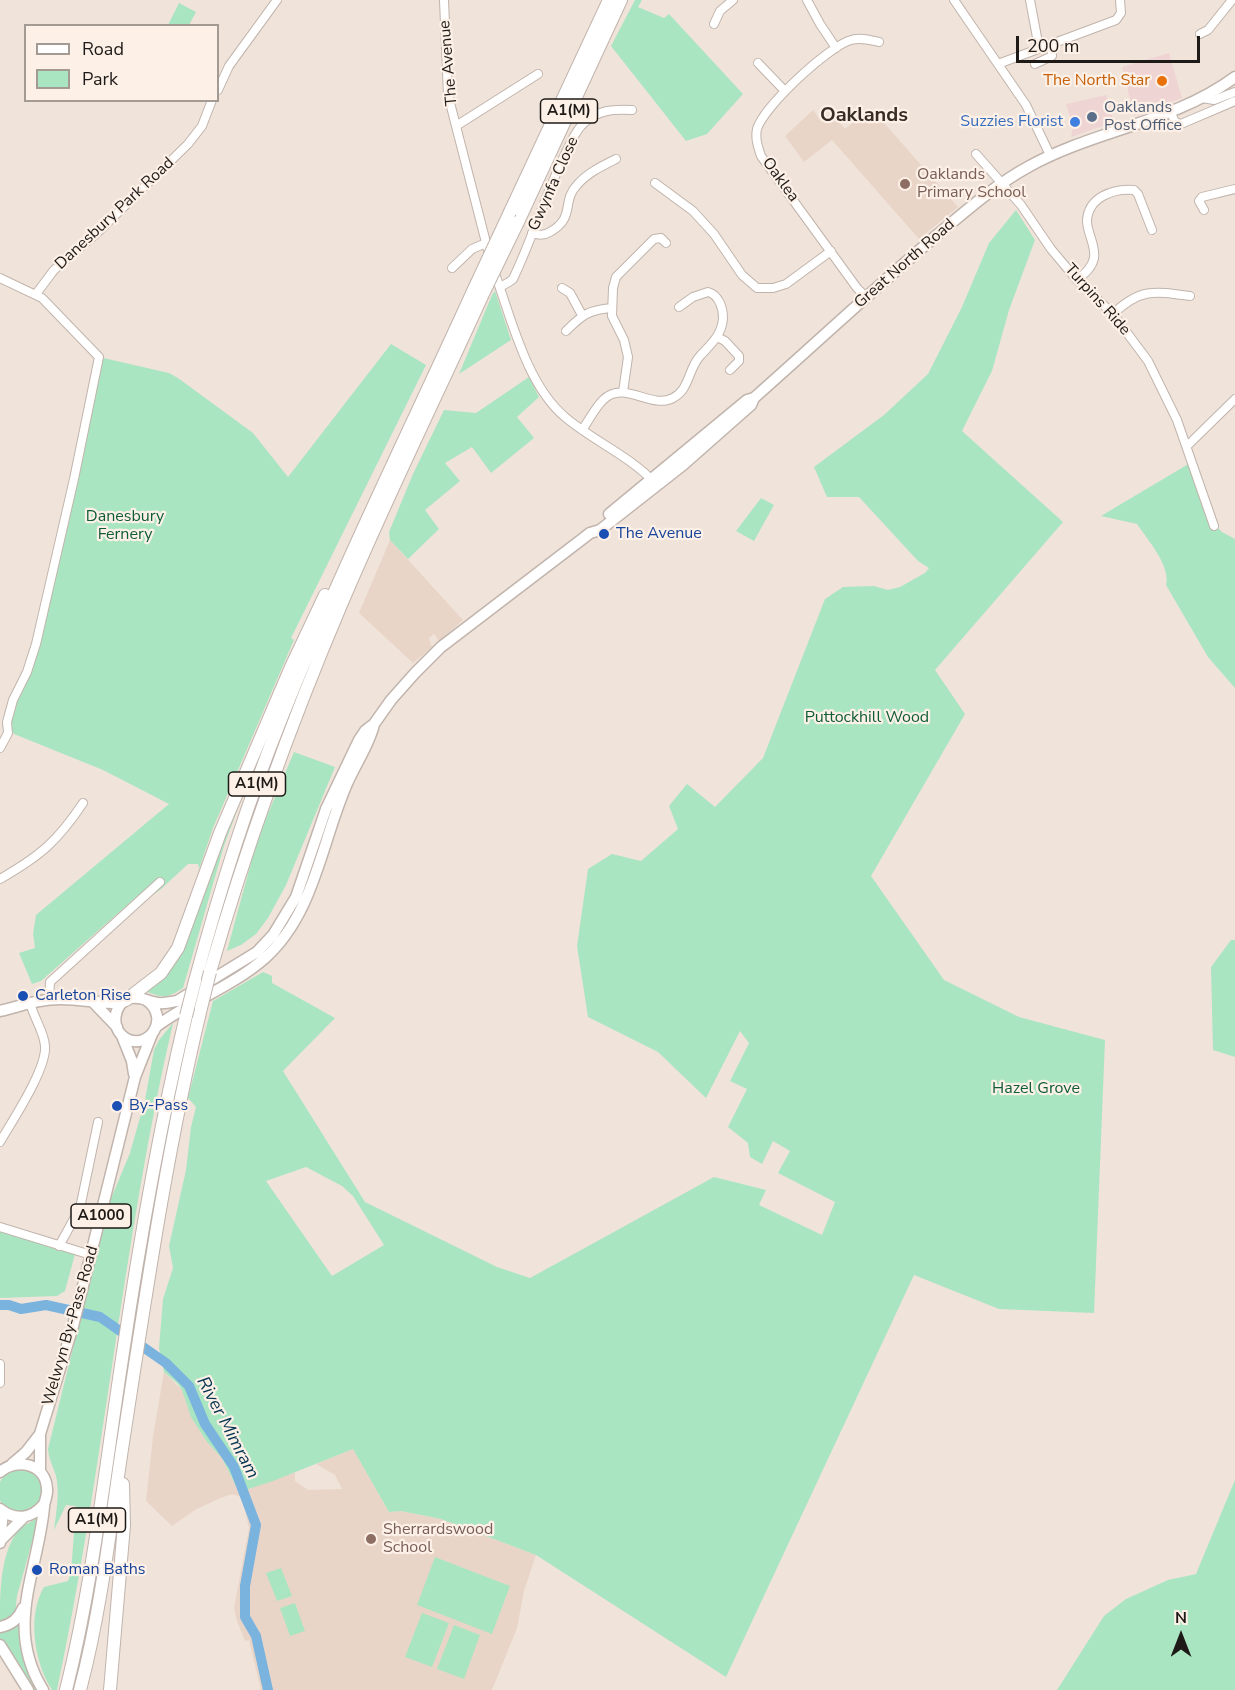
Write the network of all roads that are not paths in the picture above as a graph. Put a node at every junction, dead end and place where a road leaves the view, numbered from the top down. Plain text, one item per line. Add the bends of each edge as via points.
1 (277, 0) edge
2 (444, 0) edge
3 (609, 0) edge
4 (621, 0) edge
5 (733, 0) edge
6 (807, 0) edge
7 (954, 0) edge
8 (1030, 0) edge
9 (1120, 0) edge
10 (1232, 0) edge
11 (714, 24) dead end
12 (1200, 34) dead end
13 (879, 42) dead end
14 (1051, 44) junction
15 (836, 48) junction
16 (1039, 48) junction
17 (758, 63) dead end
18 (998, 64) junction
19 (1035, 64) dead end
20 (538, 74) dead end
21 (1235, 77) edge
22 (219, 88) edge
23 (784, 90) junction
24 (1227, 92) edge
25 (1235, 101) edge
26 (211, 102) edge
27 (632, 110) dead end
28 (1171, 112) junction
29 (456, 126) junction
30 (976, 154) dead end
31 (1050, 155) junction
32 (616, 159) dead end
33 (655, 183) dead end
34 (1002, 183) junction
35 (1235, 189) edge
36 (1204, 210) dead end
37 (514, 217) junction
38 (1152, 230) dead end
39 (532, 233) junction
40 (486, 243) junction
41 (666, 243) dead end
42 (831, 251) junction
43 (452, 268) dead end
44 (0, 278) edge
45 (1077, 280) junction
46 (500, 286) junction
47 (562, 288) dead end
48 (478, 293) junction
49 (36, 294) junction
50 (866, 297) junction
51 (1190, 297) dead end
52 (679, 307) dead end
53 (612, 308) junction
54 (1113, 314) junction
55 (582, 315) junction
56 (566, 331) dead end
57 (717, 337) junction
58 (730, 370) dead end
59 (623, 392) junction
60 (1235, 399) edge
61 (582, 430) junction
62 (1187, 446) junction
63 (655, 483) junction
64 (370, 514) junction
65 (1214, 526) dead end
66 (374, 724) junction
67 (0, 748) edge
68 (83, 803) dead end
69 (0, 879) edge
70 (160, 882) dead end
71 (49, 999) junction
72 (146, 1000) junction
73 (30, 1002) junction
74 (124, 1002) junction
75 (94, 1003) junction
76 (0, 1011) edge
77 (154, 1030) junction
78 (120, 1031) junction
79 (135, 1077) junction
80 (98, 1122) dead end
81 (0, 1142) edge
82 (0, 1227) edge
83 (59, 1245) junction
84 (91, 1256) junction
85 (0, 1364) edge
86 (0, 1383) edge
87 (40, 1434) junction
88 (122, 1450) junction
89 (4, 1467) edge
90 (40, 1472) junction
91 (44, 1504) junction
92 (1, 1510) edge
93 (24, 1517) junction
94 (1, 1542) edge
95 (25, 1602) junction
96 (0, 1627) edge
97 (0, 1646) edge
98 (67, 1686) edge
99 (81, 1687) edge
100 (28, 1690) edge
101 (43, 1690) edge
102 (110, 1690) edge

1 - 22 street via 240,50
2 - 29 street, The Avenue via 448,95
3 - 37 highway, A1(M)
4 - 37 highway, A1(M)
5 - 11 street via 720,11
6 - 15 street
7 - 18 street
8 - 16 street
9 - 14 street via 1121,13 1116,20
10 - 12 street via 1208,30
13 - 15 street, Oaklea via 853,39
14 - 16 street
14 - 19 street via 1052,56
15 - 23 street, Oaklea
16 - 18 street
17 - 23 street
18 - 31 street via 1026,105
20 - 29 street, The Avenue
21 - 24 main road, Great North Road
23 - 42 street, Oaklea via 758,127 758,147
24 - 28 main road, Great North Road
25 - 28 street via 1181,124 1175,122
26 - 49 street, Danesbury Park Road via 202,126 188,144 54,270
27 - 39 street, Gwynfa Close via 604,111 578,130
28 - 31 main road, Great North Road
29 - 40 street, The Avenue
30 - 34 street, Turpins Ride
31 - 34 main road, Great North Road
32 - 39 street via 574,187 565,220 555,229 545,235
33 - 42 street via 693,211 747,281 757,288 786,284
34 - 45 street, Turpins Ride
34 - 50 main road, Great North Road
35 - 36 street via 1202,197 1199,201
37 - 48 highway, A1(M), bridge
38 - 45 street via 1134,190 1102,197 1094,203 1087,222 1094,260
39 - 46 street, Gwynfa Close via 513,279
40 - 43 street via 472,249
40 - 46 street, The Avenue
41 - 53 street via 661,238 654,239 619,273
42 - 50 street, Oaklea
44 - 49 street
45 - 54 street, Turpins Ride
46 - 61 street, The Avenue via 519,344 543,391 553,406
47 - 55 street via 570,293
48 - 64 highway, A1(M)
48 - 88 highway, A1(M), bridge via 315,666 270,783 229,908 201,1008 174,1129
49 - 67 street via 99,357 36,644 13,700 8,733
50 - 63 main road, Great North Road
51 - 54 street via 1148,292 1128,301
52 - 57 street via 703,293 713,294 723,310
53 - 55 street
53 - 59 street via 628,357
54 - 62 street, Turpins Ride via 1148,361
55 - 56 street
57 - 58 street via 739,356
57 - 59 street via 673,398 653,399
59 - 61 street via 603,400
60 - 62 street
61 - 63 street, The Avenue
62 - 65 street, Turpins Ride
63 - 66 main road, Great North Road via 595,525 590,533 441,647 409,679
64 - 74 highway via 344,555 291,667 220,832 178,948 161,973
64 - 98 highway, A1(M), bridge via 280,721 236,843 195,981 161,1128
66 - 72 main road via 365,730 336,784 296,897 273,935 257,952 177,1001 164,1004
66 - 77 main road via 345,788 306,901 281,942 246,972 183,1008
68 - 69 street via 44,852
70 - 71 street via 50,982
71 - 73 main road
71 - 75 main road
72 - 74 main road via 134,998
72 - 77 main road via 158,1014
73 - 76 main road
73 - 81 street via 45,1044 44,1058
74 - 75 main road
74 - 78 main road via 115,1017
75 - 78 main road
77 - 78 main road via 136,1041
77 - 79 main road, Welwyn By-Pass Road / A1000
78 - 79 main road, Welwyn By-Pass Road / A1000
79 - 84 main road, Welwyn By-Pass Road / A1000
80 - 83 street via 80,1208
82 - 83 street
83 - 84 street
84 - 87 main road, Welwyn By-Pass Road / A1000
85 - 86 street
87 - 89 main road, Welwyn By-Pass Road / A1000 via 26,1452
87 - 90 main road, Welwyn By-Pass Road / A1000
88 - 99 highway, A1(M) via 96,1618
88 - 102 highway via 124,1525
89 - 90 main road via 27,1464
90 - 91 main road, Welwyn By-Pass Road via 47,1487
91 - 93 main road
91 - 95 main road, Welwyn By-Pass Road
92 - 93 main road
92 - 94 main road
93 - 94 main road
95 - 96 main road via 16,1619
95 - 101 main road, Welwyn By-Pass Road via 25,1645
97 - 100 main road

